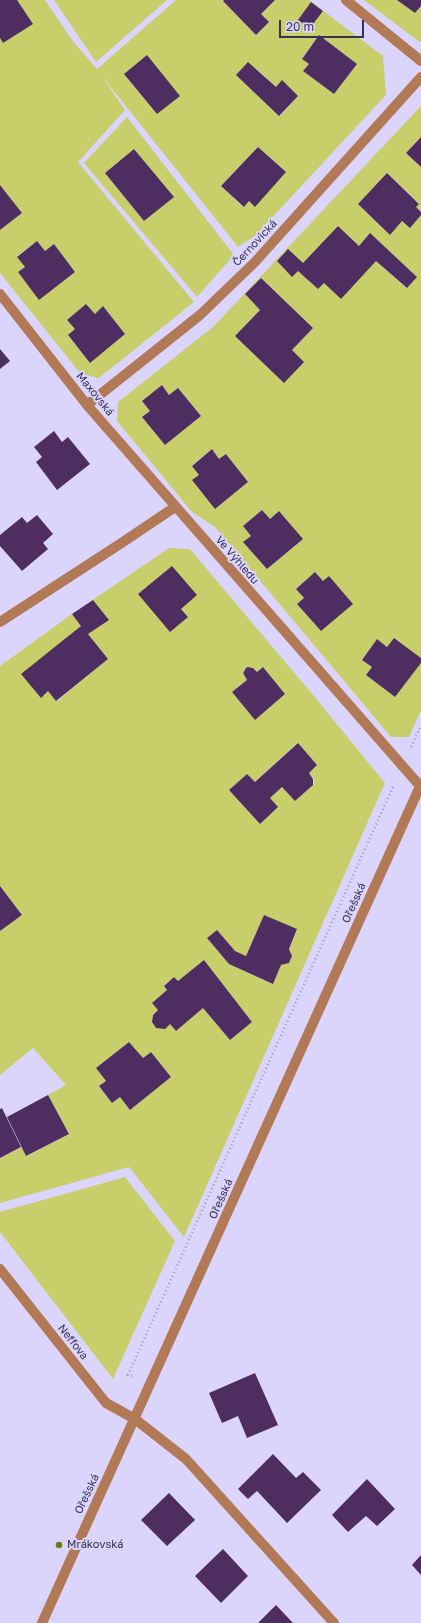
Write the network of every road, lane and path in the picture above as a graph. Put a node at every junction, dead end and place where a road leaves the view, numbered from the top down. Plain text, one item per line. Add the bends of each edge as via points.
1 (346, 0) edge
2 (421, 61) edge
3 (421, 77) edge
4 (0, 294) edge
5 (87, 405) junction
6 (175, 507) junction
7 (0, 622) edge
8 (421, 726) edge
9 (403, 767) junction
10 (420, 785) edge
11 (0, 1269) edge
12 (151, 1383) junction
13 (135, 1419) junction
14 (42, 1623) edge
15 (334, 1623) edge

1 - 2 street
3 - 5 street, Černovická via 255,262 200,315
4 - 5 street, Maxovská
5 - 6 street, Maxovská
6 - 7 street
6 - 9 street, Ve Výhledu
8 - 9 path
9 - 10 street, Ve Výhledu
9 - 12 path via 128,1375
10 - 12 street, Ořešská
11 - 13 street, Neffova via 106,1403
12 - 13 street, Ořešská
13 - 14 street, Ořešská
13 - 15 street via 186,1459

